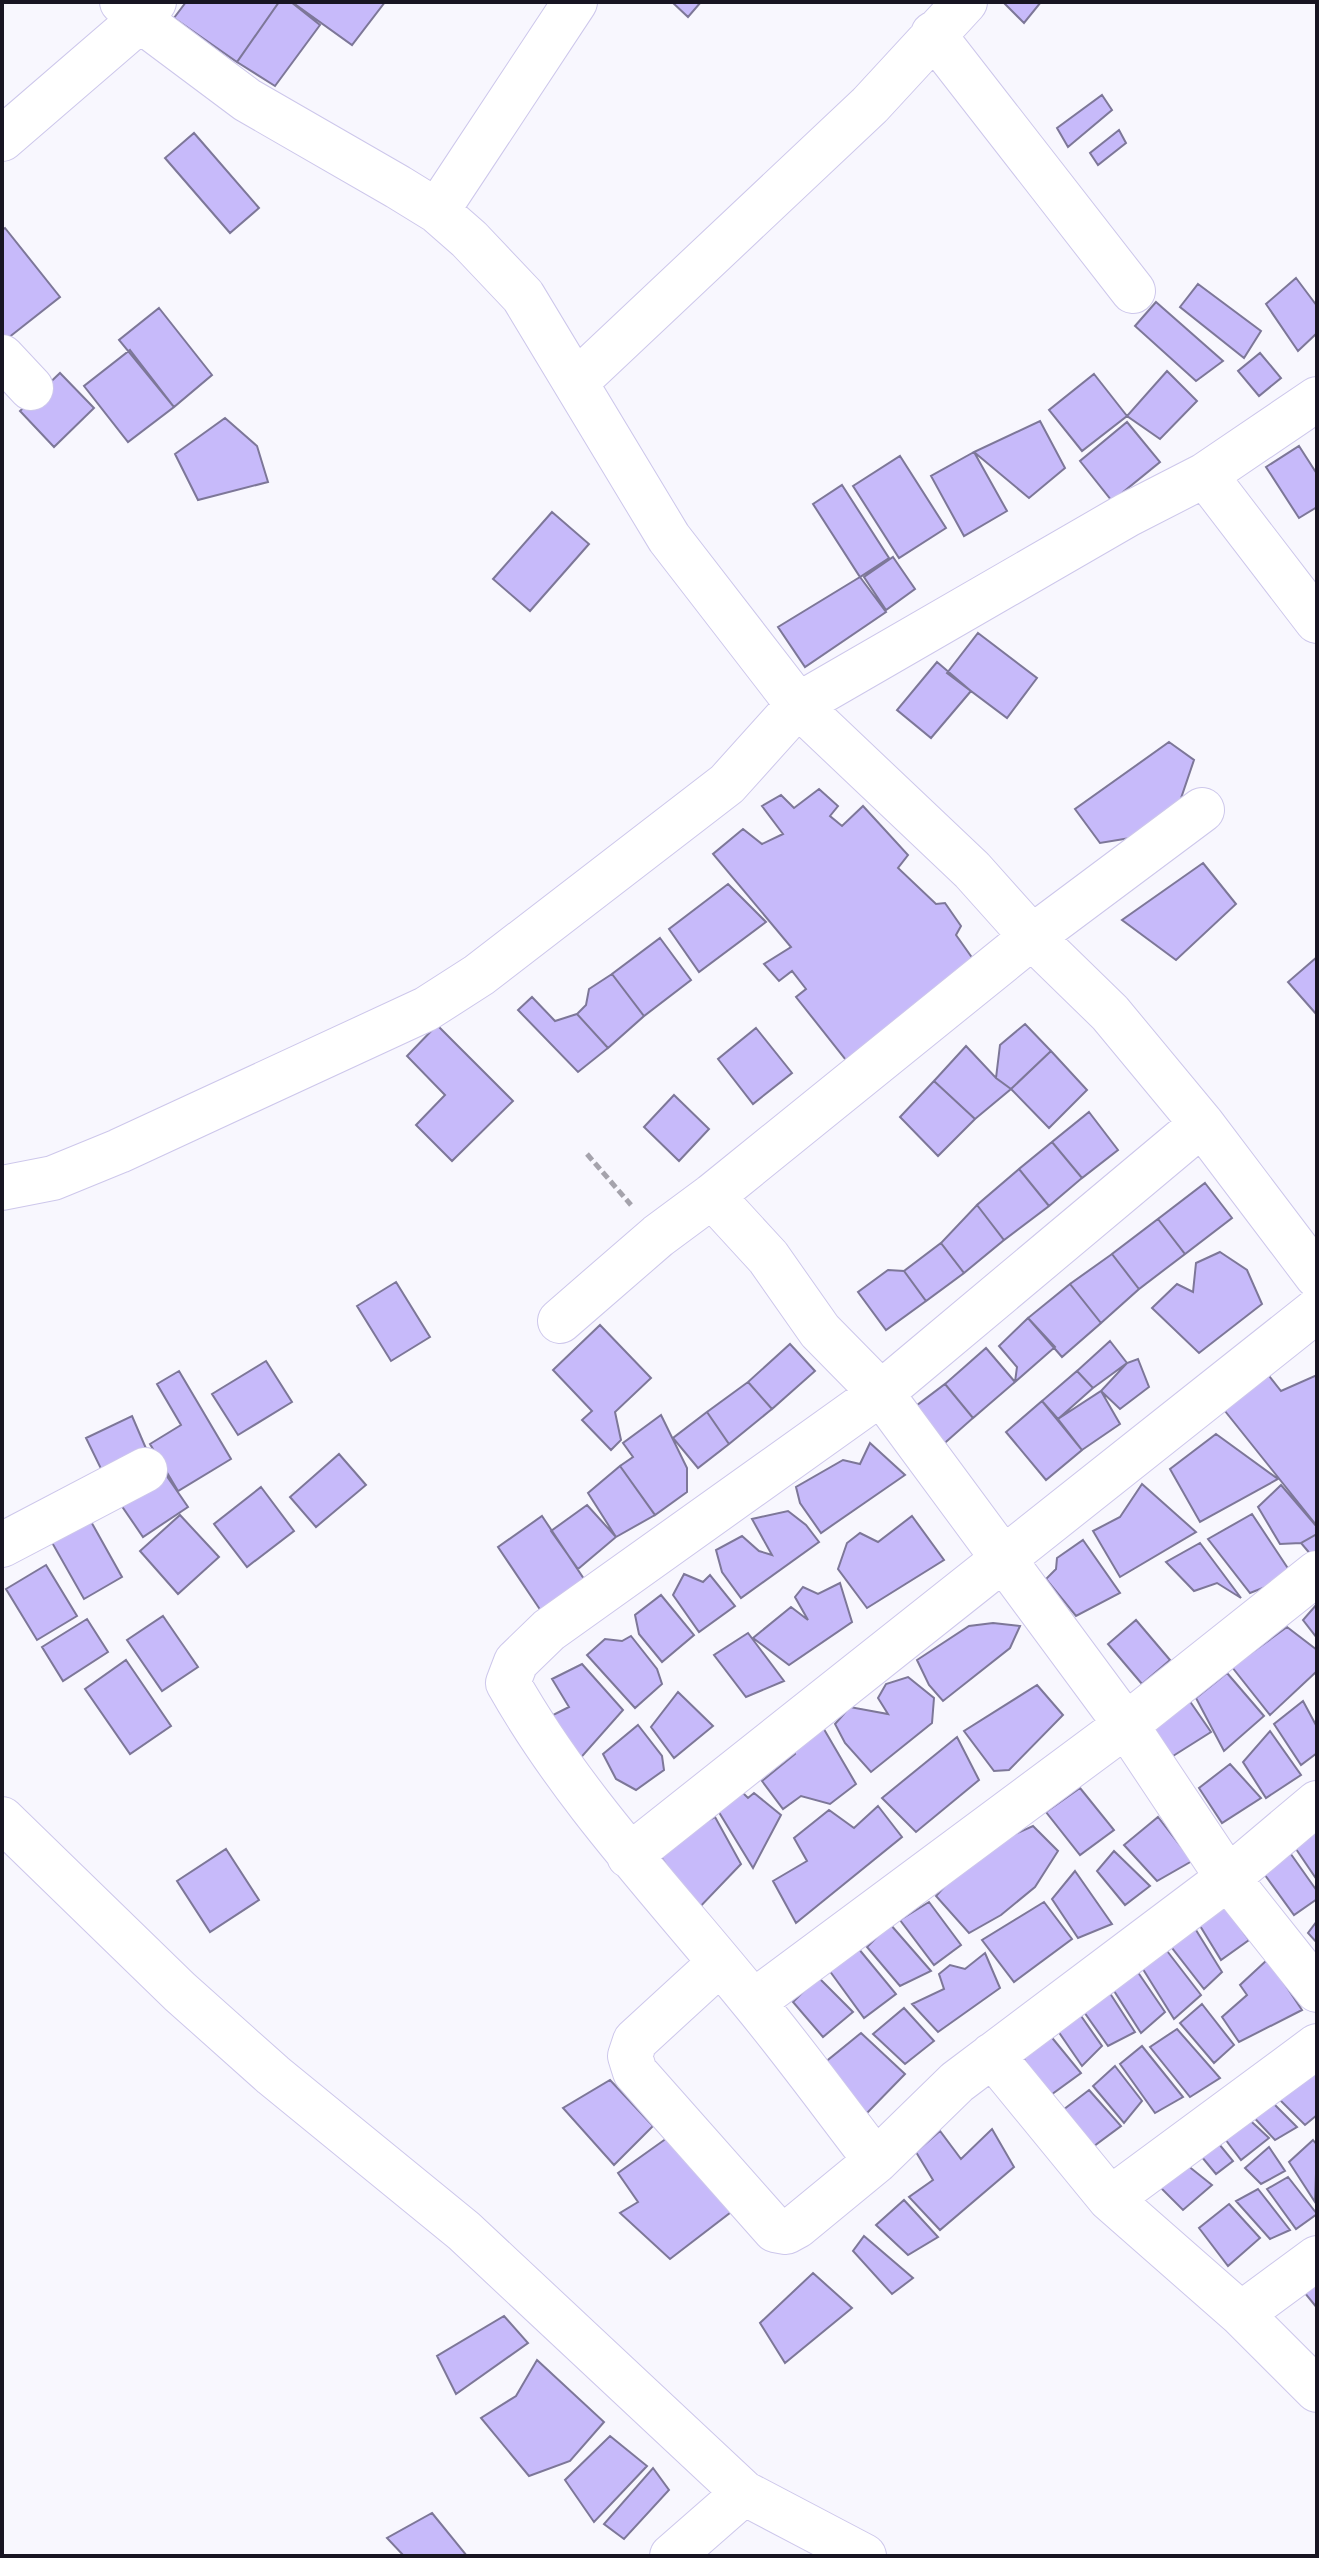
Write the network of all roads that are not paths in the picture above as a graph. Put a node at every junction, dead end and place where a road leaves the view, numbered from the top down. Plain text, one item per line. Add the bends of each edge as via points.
1 (575, 2) edge
2 (965, 2) edge
3 (139, 8) edge
4 (933, 34) junction
5 (2, 139) edge
6 (437, 211) junction
7 (1133, 291) dead end
8 (576, 382) junction
9 (1317, 399) edge
10 (1205, 475) junction
11 (1317, 621) edge
12 (798, 705) junction
13 (1202, 810) dead end
14 (1032, 937) junction
15 (1202, 1124) junction
16 (2, 1188) edge
17 (712, 1196) junction
18 (1317, 1276) edge
19 (1317, 1310) edge
20 (560, 1321) dead end
21 (881, 1393) junction
22 (145, 1470) dead end
23 (2, 1545) edge
24 (1001, 1559) junction
25 (1317, 1573) edge
26 (1126, 1725) junction
27 (1317, 1803) edge
28 (2, 1819) edge
29 (629, 1856) junction
30 (1228, 1878) junction
31 (720, 1963) junction
32 (1317, 1990) edge
33 (753, 2002) junction
34 (1317, 2046) edge
35 (992, 2055) junction
36 (876, 2161) junction
37 (1110, 2199) junction
38 (1317, 2258) edge
39 (1241, 2314) junction
40 (1317, 2390) edge
41 (744, 2493) junction
42 (672, 2556) edge
43 (864, 2556) edge

1 - 6 street
2 - 4 street
3 - 5 street
3 - 6 street via 247,100
4 - 7 street
4 - 8 street via 870,105
6 - 8 street via 523,296
8 - 12 street via 669,538
9 - 10 street
10 - 11 street
10 - 12 street
12 - 14 street via 972,870
12 - 16 street via 727,784 479,975 426,1009 119,1151 53,1178
13 - 14 street
14 - 15 street via 1110,1013
14 - 17 street
15 - 18 street
15 - 21 street
17 - 20 street
17 - 21 street via 768,1257 820,1331
19 - 24 street
21 - 24 street
21 - 29 street via 549,1630 516,1662 508,1683 524,1711
22 - 23 street
24 - 26 street
24 - 29 street
25 - 26 street
26 - 30 street
26 - 33 street
27 - 30 street
28 - 41 street via 192,2002 464,2231
29 - 31 street
30 - 32 street
30 - 35 street
31 - 33 street
31 - 36 street via 635,2041 630,2056 635,2072 775,2230 797,2226
33 - 36 street
34 - 37 street
35 - 36 street
35 - 37 street
37 - 39 street
38 - 39 street
39 - 40 street
41 - 42 street
41 - 43 street

